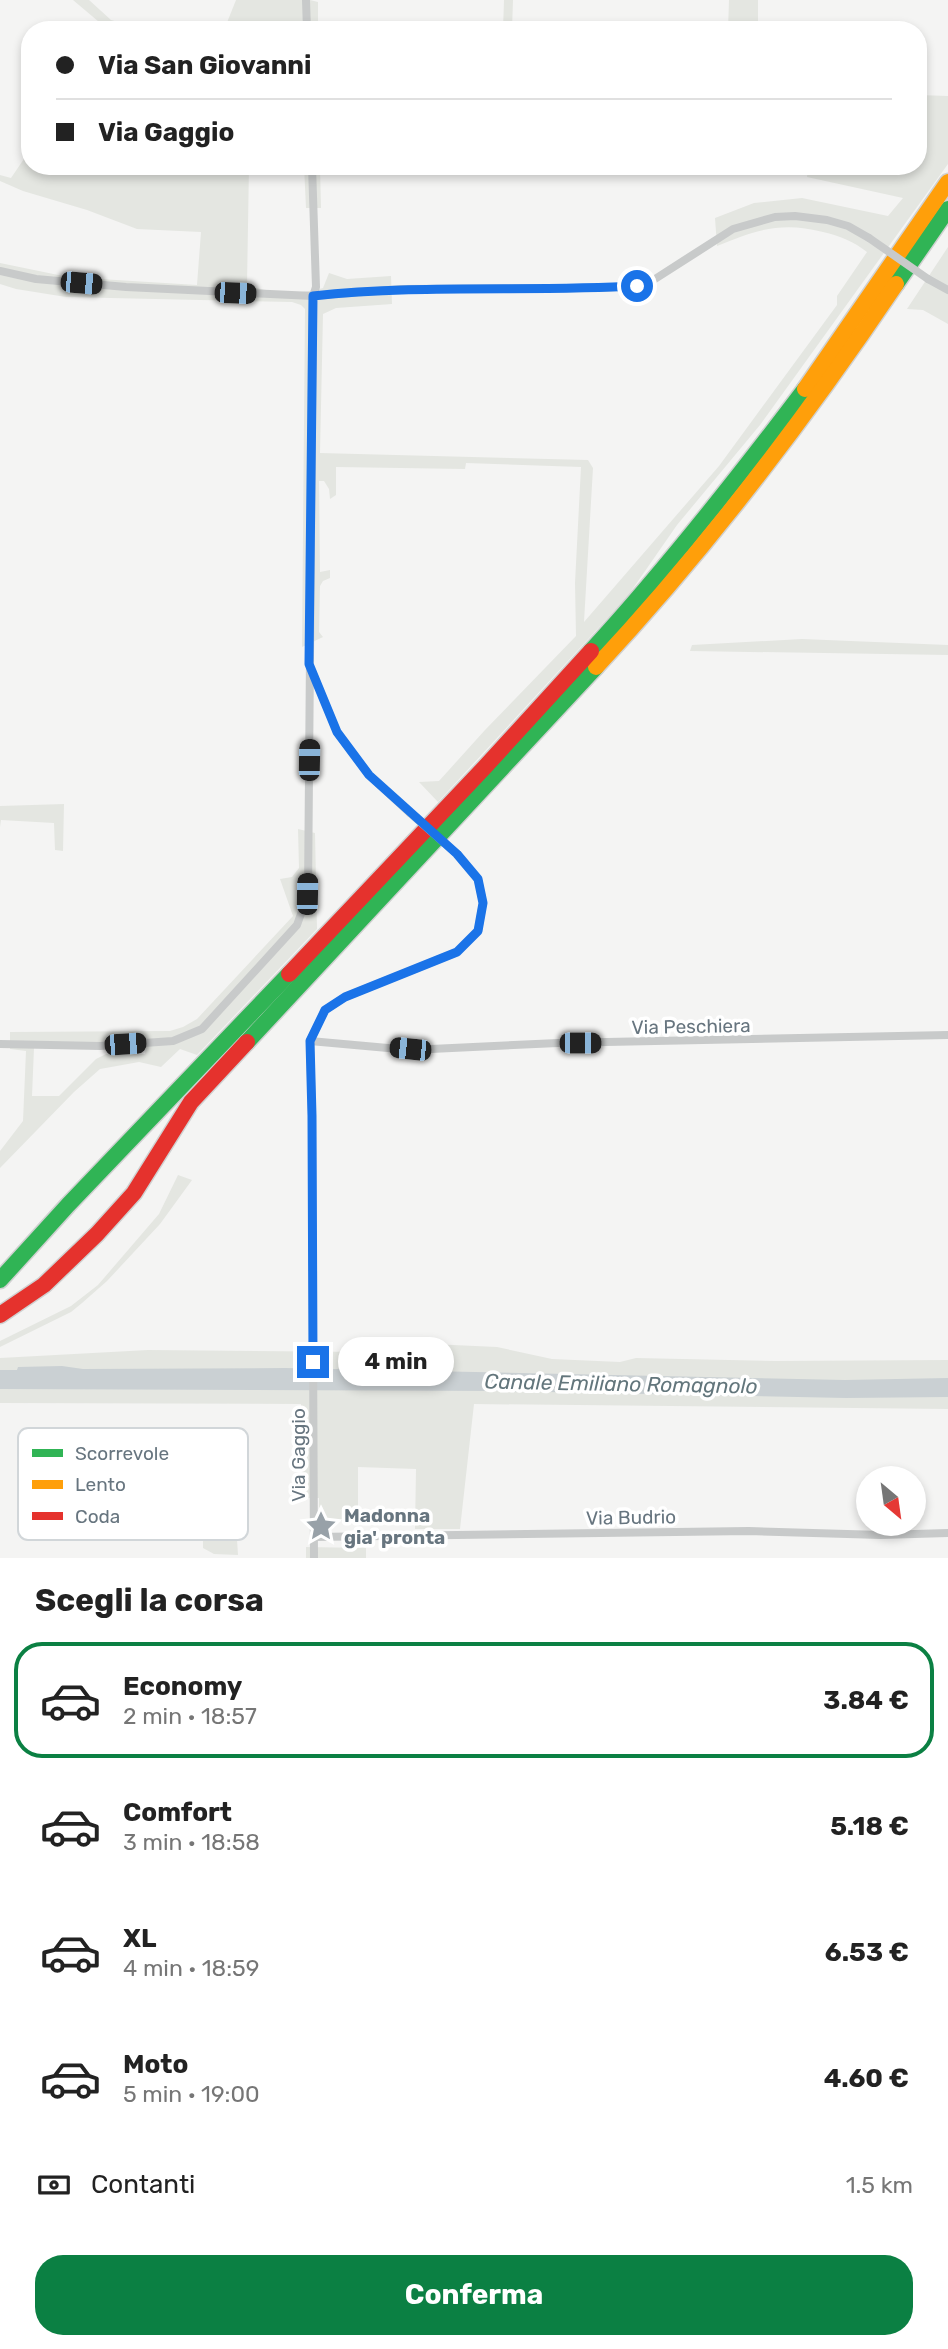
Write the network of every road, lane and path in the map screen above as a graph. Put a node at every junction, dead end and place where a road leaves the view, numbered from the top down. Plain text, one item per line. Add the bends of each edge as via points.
1 (306, 0) edge
2 (307, 21) edge
3 (312, 175) edge
4 (948, 182) edge
5 (948, 209) edge
6 (0, 271) edge
7 (948, 290) edge
8 (313, 296) junction
9 (309, 664) junction
10 (948, 1035) edge
11 (310, 1041) junction
12 (0, 1044) edge
13 (0, 1280) edge
14 (0, 1315) edge
15 (948, 1533) edge
16 (314, 1537) junction
17 (314, 1558) edge

1 - 2 street
3 - 8 street
4 - 13 highway via 822,365 723,497 632,606
5 - 14 highway via 840,367 733,510 638,622 191,1102 134,1194 44,1285
6 - 8 street via 126,287
7 - 8 street, bridge via 848,226 794,216 733,229 637,286 401,289
8 - 9 street
9 - 11 street, Via Gaggio, bridge via 337,732 369,775 457,854 478,879 483,903 478,931 457,952 335,1003 325,1010
9 - 12 street via 307,894 297,925 202,1029 173,1041 100,1046
10 - 11 street, Via Peschiera via 410,1049
11 - 16 street, Via Gaggio
15 - 16 street, Via Budrio
16 - 17 street, Via Gaggio

